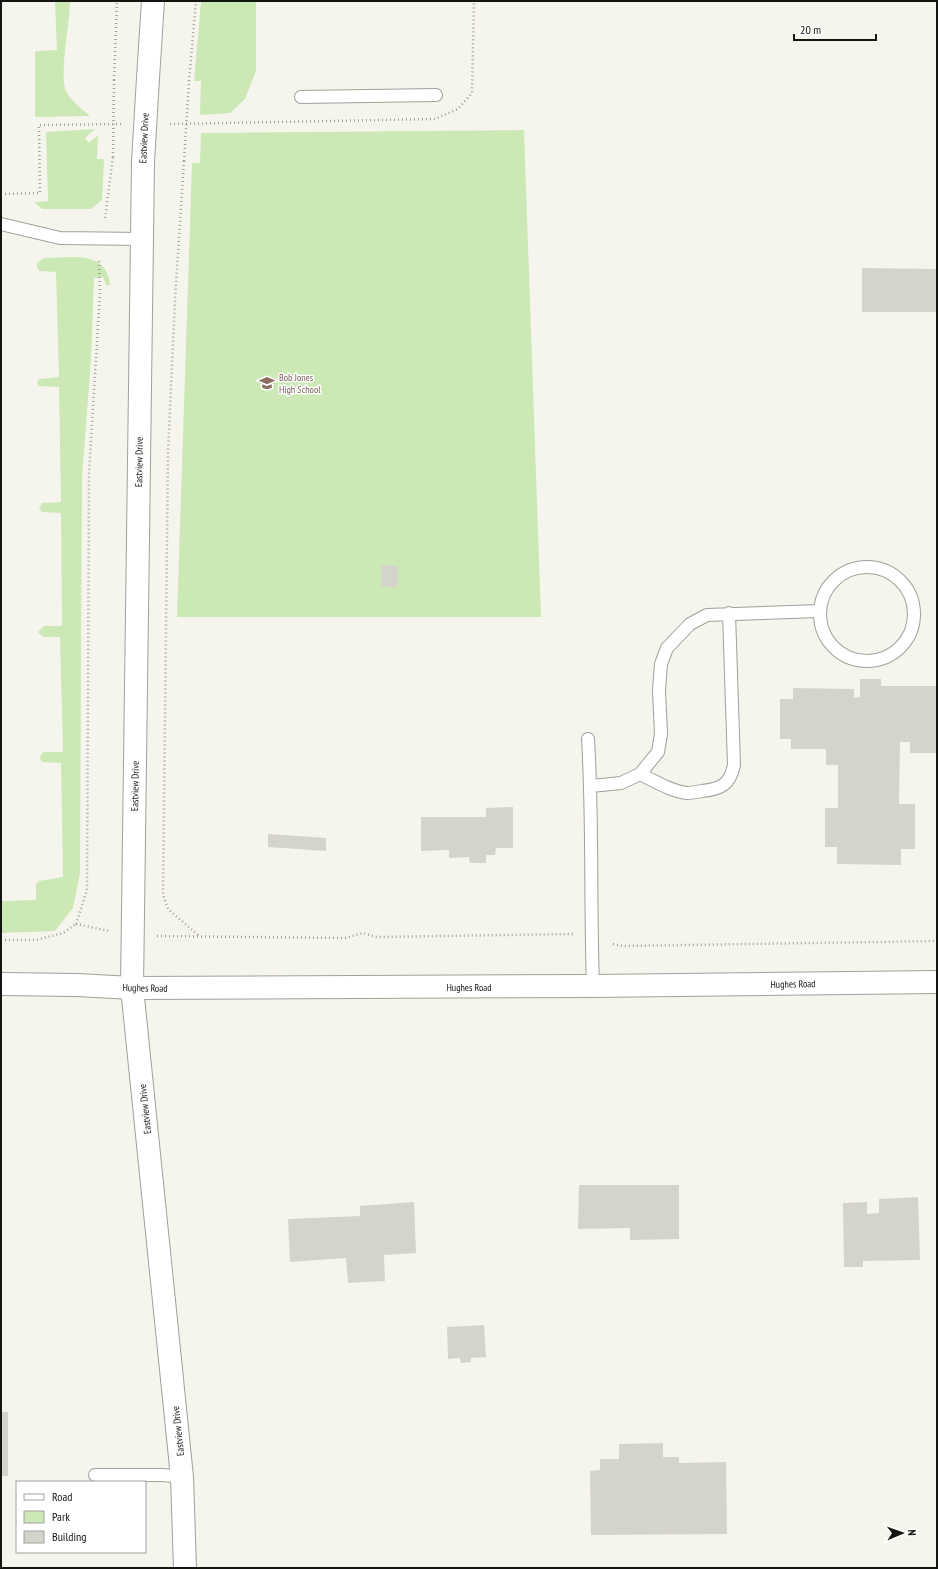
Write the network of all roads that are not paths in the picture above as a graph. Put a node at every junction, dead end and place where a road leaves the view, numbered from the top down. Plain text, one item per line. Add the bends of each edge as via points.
1 (153, 1) edge
2 (436, 95) dead end
3 (301, 97) dead end
4 (1, 224) edge
5 (142, 239) junction
6 (820, 611) junction
7 (729, 614) junction
8 (588, 739) dead end
9 (640, 774) junction
10 (591, 786) junction
11 (937, 982) edge
12 (1, 984) edge
13 (593, 986) junction
14 (132, 988) junction
15 (95, 1475) dead end
16 (182, 1477) junction
17 (185, 1568) edge

1 - 5 street, Eastview Drive, bridge via 143,162
2 - 3 lane
4 - 5 lane via 60,238
5 - 14 street, Eastview Drive
6 - 6 lane via 821,625 837,650 863,661 878,660 903,645 911,631 914,615 912,599 905,585 893,574 878,568 860,567 846,571 833,581 824,594
6 - 7 lane
7 - 9 lane via 707,615 690,624 667,648 661,664 661,734 658,752
7 - 9 lane via 734,765 732,776 724,785 714,790 688,793 668,788
8 - 10 lane
9 - 10 lane via 622,783
10 - 13 lane
11 - 13 street, Hughes Road
12 - 14 street, Hughes Road
13 - 14 street, Hughes Road
14 - 16 street, Eastview Drive
15 - 16 lane
16 - 17 street, Eastview Drive

